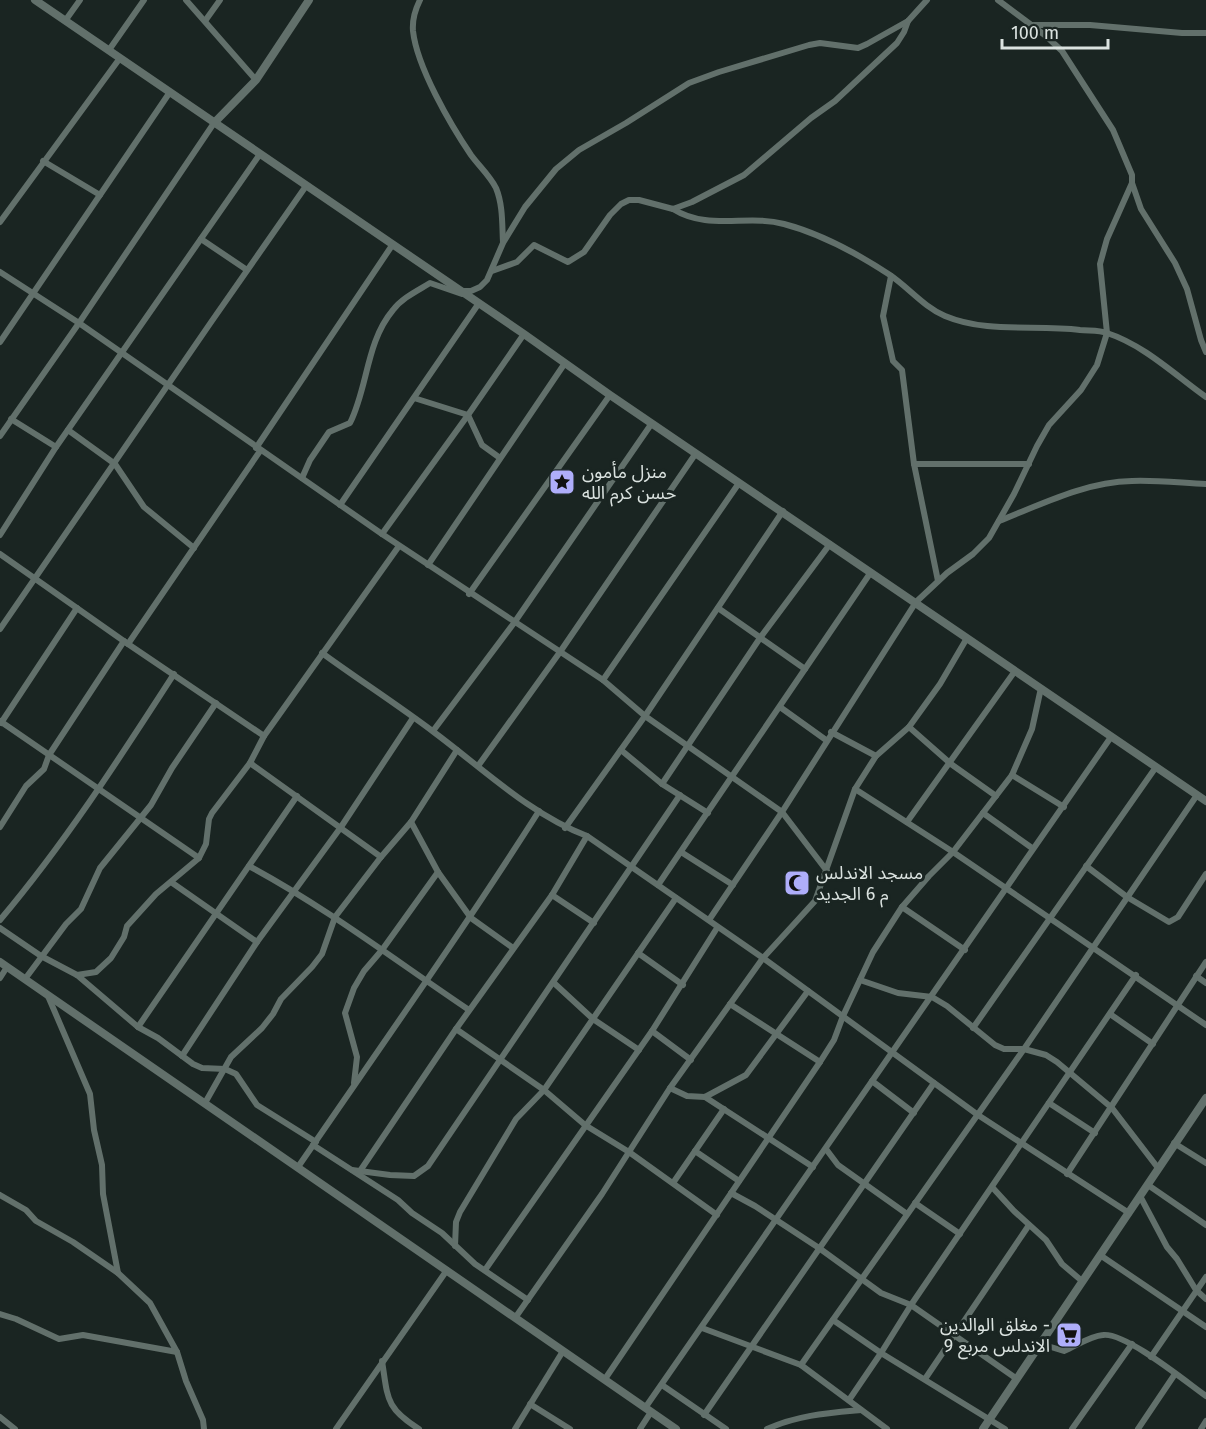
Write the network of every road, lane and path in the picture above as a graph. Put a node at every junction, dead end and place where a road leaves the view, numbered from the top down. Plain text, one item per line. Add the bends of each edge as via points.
1 (35, 0) edge
2 (80, 0) edge
3 (144, 0) edge
4 (186, 0) edge
5 (220, 0) edge
6 (309, 0) edge
7 (420, 0) edge
8 (927, 0) edge
9 (998, 0) edge
10 (65, 21) junction
11 (205, 21) junction
12 (908, 21) junction
13 (1031, 25) junction
14 (1206, 33) edge
15 (109, 50) junction
16 (120, 58) junction
17 (256, 80) junction
18 (170, 92) junction
19 (214, 123) junction
20 (260, 154) junction
21 (43, 161) junction
22 (1132, 183) junction
23 (306, 186) junction
24 (100, 195) junction
25 (673, 209) junction
26 (0, 222) edge
27 (201, 239) junction
28 (503, 243) junction
29 (393, 244) junction
30 (248, 270) junction
31 (492, 271) junction
32 (0, 272) edge
33 (891, 276) junction
34 (461, 291) junction
35 (34, 293) junction
36 (470, 297) junction
37 (479, 303) junction
38 (79, 323) junction
39 (1107, 333) junction
40 (524, 334) junction
41 (0, 342) edge
42 (123, 352) junction
43 (1206, 352) edge
44 (564, 363) junction
45 (167, 384) junction
46 (610, 395) junction
47 (1206, 397) edge
48 (414, 398) junction
49 (468, 415) junction
50 (11, 419) junction
51 (651, 423) junction
52 (68, 430) junction
53 (0, 436) edge
54 (56, 447) junction
55 (258, 449) junction
56 (696, 453) junction
57 (500, 458) junction
58 (115, 464) junction
59 (914, 464) junction
60 (1029, 464) junction
61 (302, 478) junction
62 (739, 483) junction
63 (1206, 484) edge
64 (340, 504) junction
65 (783, 512) junction
66 (999, 521) junction
67 (382, 534) junction
68 (0, 536) edge
69 (830, 544) junction
70 (399, 546) junction
71 (194, 548) junction
72 (0, 554) edge
73 (428, 565) junction
74 (871, 572) junction
75 (35, 578) junction
76 (938, 581) junction
77 (469, 594) junction
78 (916, 602) junction
79 (77, 608) junction
80 (718, 608) junction
81 (0, 612) edge
82 (8, 617) junction
83 (514, 623) junction
84 (0, 629) edge
85 (760, 638) junction
86 (967, 638) junction
87 (126, 643) junction
88 (560, 652) junction
89 (322, 653) junction
90 (805, 669) junction
91 (1015, 671) junction
92 (174, 674) junction
93 (603, 680) junction
94 (1041, 688) junction
95 (216, 703) junction
96 (780, 707) junction
97 (645, 716) junction
98 (413, 718) junction
99 (1, 722) edge
100 (909, 727) junction
101 (433, 731) junction
102 (831, 732) junction
103 (264, 736) junction
104 (1111, 737) junction
105 (826, 740) junction
106 (689, 746) junction
107 (457, 750) junction
108 (621, 750) junction
109 (49, 755) junction
110 (876, 756) junction
111 (250, 764) junction
112 (951, 764) junction
113 (478, 766) junction
114 (1156, 767) junction
115 (1012, 775) junction
116 (733, 777) junction
117 (662, 784) junction
118 (99, 788) junction
119 (855, 789) junction
120 (680, 795) junction
121 (1197, 795) junction
122 (297, 796) junction
123 (996, 796) junction
124 (1206, 801) edge
125 (1064, 807) junction
126 (539, 811) junction
127 (782, 812) junction
128 (708, 813) junction
129 (983, 813) junction
130 (141, 819) junction
131 (411, 822) junction
132 (907, 822) junction
133 (0, 827) edge
134 (341, 827) junction
135 (565, 828) junction
136 (586, 836) junction
137 (1032, 848) junction
138 (681, 852) junction
139 (953, 852) junction
140 (381, 857) junction
141 (199, 858) junction
142 (249, 866) junction
143 (1086, 866) junction
144 (632, 868) junction
145 (827, 871) junction
146 (438, 872) junction
147 (1206, 874) edge
148 (171, 882) junction
149 (658, 885) junction
150 (733, 885) junction
151 (1006, 889) junction
152 (294, 891) junction
153 (552, 895) junction
154 (1127, 897) junction
155 (676, 898) junction
156 (902, 907) junction
157 (216, 915) junction
158 (335, 917) junction
159 (1050, 917) junction
160 (471, 918) junction
161 (0, 920) edge
162 (709, 920) junction
163 (594, 923) junction
164 (0, 928) edge
165 (717, 928) junction
166 (257, 942) junction
167 (1093, 946) junction
168 (513, 948) junction
169 (382, 950) junction
170 (965, 950) junction
171 (638, 953) junction
172 (41, 956) junction
173 (763, 958) junction
174 (1206, 962) edge
175 (4, 965) edge
176 (76, 975) junction
177 (1136, 975) junction
178 (1196, 976) junction
179 (0, 978) edge
180 (25, 979) junction
181 (860, 980) junction
182 (425, 981) junction
183 (554, 983) junction
184 (1206, 984) edge
185 (683, 985) junction
186 (808, 991) junction
187 (47, 994) junction
188 (932, 997) junction
189 (730, 1004) junction
190 (1178, 1005) junction
191 (469, 1010) junction
192 (1110, 1014) junction
193 (843, 1016) junction
194 (593, 1019) junction
195 (1206, 1024) edge
196 (138, 1027) junction
197 (973, 1028) junction
198 (456, 1029) junction
199 (652, 1031) junction
200 (776, 1034) junction
201 (1153, 1044) junction
202 (1024, 1049) junction
203 (639, 1050) junction
204 (893, 1053) junction
205 (182, 1056) junction
206 (501, 1059) junction
207 (691, 1060) junction
208 (820, 1062) junction
209 (225, 1069) junction
210 (1070, 1073) junction
211 (872, 1081) junction
212 (934, 1083) junction
213 (353, 1086) junction
214 (670, 1088) junction
215 (544, 1090) junction
216 (705, 1097) junction
217 (1205, 1101) edge
218 (1049, 1103) junction
219 (206, 1104) junction
220 (1112, 1108) junction
221 (724, 1109) junction
222 (914, 1113) junction
223 (978, 1115) junction
224 (585, 1125) junction
225 (1095, 1133) junction
226 (768, 1137) junction
227 (314, 1143) junction
228 (1023, 1143) junction
229 (1174, 1143) junction
230 (826, 1149) junction
231 (695, 1151) junction
232 (629, 1152) junction
233 (1206, 1163) edge
234 (298, 1167) junction
235 (813, 1167) junction
236 (1158, 1168) junction
237 (352, 1170) junction
238 (360, 1171) junction
239 (1067, 1174) junction
240 (739, 1181) junction
241 (673, 1183) junction
242 (864, 1185) junction
243 (1148, 1185) junction
244 (992, 1186) junction
245 (731, 1194) junction
246 (0, 1195) edge
247 (1140, 1196) junction
248 (915, 1203) junction
249 (1129, 1213) junction
250 (906, 1214) junction
251 (717, 1215) junction
252 (776, 1220) junction
253 (1029, 1225) junction
254 (1206, 1225) edge
255 (960, 1234) junction
256 (455, 1246) junction
257 (819, 1248) junction
258 (1100, 1255) junction
259 (447, 1270) junction
260 (485, 1270) junction
261 (118, 1273) junction
262 (1206, 1276) edge
263 (861, 1280) junction
264 (1082, 1281) junction
265 (1196, 1290) junction
266 (1206, 1299) edge
267 (528, 1300) junction
268 (911, 1305) junction
269 (1183, 1311) junction
270 (0, 1314) edge
271 (515, 1318) junction
272 (833, 1320) junction
273 (1206, 1327) edge
274 (702, 1328) junction
275 (953, 1335) junction
276 (1041, 1344) junction
277 (1132, 1344) junction
278 (751, 1347) junction
279 (564, 1351) junction
280 (177, 1352) junction
281 (881, 1353) junction
282 (1151, 1357) junction
283 (382, 1361) junction
284 (801, 1365) junction
285 (1175, 1374) junction
286 (604, 1379) junction
287 (924, 1379) junction
288 (1017, 1379) junction
289 (662, 1385) junction
290 (1206, 1396) edge
291 (849, 1400) junction
292 (530, 1404) junction
293 (648, 1410) junction
294 (862, 1410) junction
295 (704, 1415) junction
296 (0, 1417) edge
297 (989, 1420) junction
298 (1206, 1421) edge
299 (15, 1429) edge
300 (204, 1429) edge
301 (336, 1429) edge
302 (419, 1429) edge
303 (515, 1429) edge
304 (570, 1429) edge
305 (640, 1429) edge
306 (676, 1429) edge
307 (726, 1429) edge
308 (767, 1429) edge
309 (887, 1429) edge
310 (983, 1429) edge
311 (1005, 1429) edge
312 (1072, 1429) edge
313 (1138, 1429) edge
314 (1201, 1429) edge

1 - 10 street
2 - 10 street
3 - 15 street
4 - 11 street
5 - 11 street
6 - 17 street
7 - 28 street via 414,11 417,50 448,116 494,185 502,211
8 - 12 street
9 - 13 street
10 - 15 street
11 - 17 street
12 - 25 street via 897,43 769,156 744,175
12 - 28 street via 858,48 809,45 688,83 579,150 556,169 525,207
13 - 14 street
13 - 22 street via 1062,51 1113,130
15 - 16 street
16 - 18 street
16 - 21 street
17 - 19 street
18 - 19 street
18 - 24 street
19 - 20 street
19 - 38 street
20 - 23 street
20 - 27 street
21 - 24 street
21 - 26 street
22 - 39 street via 1100,264
22 - 43 street via 1141,208 1187,289
23 - 29 street
23 - 30 street
24 - 35 street
25 - 31 street via 629,200 610,215 584,252 568,262 534,245 517,262
25 - 33 street via 700,220 782,223 827,239
27 - 30 street
27 - 42 street
28 - 31 street
29 - 34 street
29 - 55 street
30 - 45 street
31 - 34 street via 480,287
32 - 35 street
33 - 39 street via 926,304 964,322
33 - 59 street via 883,316 893,361 902,370
34 - 36 street
35 - 38 street
35 - 41 street
36 - 37 street
36 - 61 street via 430,283 392,311 379,331 350,423 329,432
37 - 40 street
37 - 48 street
38 - 42 street
38 - 50 street
39 - 47 street via 1134,345
39 - 60 street via 1097,365 1081,390 1049,425
40 - 44 street
40 - 49 street
42 - 45 street
42 - 52 street
44 - 46 street
44 - 57 street
45 - 55 street
45 - 58 street
46 - 51 street
46 - 77 street
48 - 49 street
48 - 64 street
49 - 57 street via 482,444
49 - 67 street
50 - 53 street
50 - 54 street
51 - 56 street
51 - 83 street
52 - 54 street
52 - 58 street
54 - 68 street
55 - 61 street
55 - 71 street
56 - 62 street
56 - 88 street
57 - 73 street
58 - 71 street via 144,507
58 - 75 street
59 - 60 street
59 - 76 street
60 - 66 street
61 - 64 street
62 - 65 street
62 - 93 street
63 - 66 street via 1131,481 1099,485
64 - 67 street
65 - 69 street
65 - 80 street
66 - 76 street via 973,554
67 - 70 street
69 - 74 street
69 - 85 street
70 - 73 street
70 - 89 street
71 - 87 street
72 - 75 street
73 - 77 street
74 - 78 street
74 - 90 street
75 - 79 street
75 - 82 street
76 - 78 street
77 - 83 street
78 - 86 street
78 - 102 street
79 - 87 street
79 - 99 street
80 - 85 street
80 - 97 street
81 - 82 street
82 - 84 street
83 - 88 street
83 - 101 street
85 - 90 street
85 - 106 street
86 - 91 street
86 - 100 street
87 - 92 street
87 - 109 street
88 - 93 street
88 - 113 street
89 - 98 street
89 - 103 street
90 - 96 street
91 - 94 street
91 - 112 street
92 - 95 street
92 - 118 street
93 - 97 street
94 - 104 street
94 - 115 street via 1032,729
95 - 103 street
95 - 130 street
96 - 105 street
96 - 116 street
97 - 106 street
97 - 108 street
98 - 101 street
98 - 134 street
99 - 109 street
100 - 110 street
100 - 112 street
101 - 107 street
102 - 105 street
102 - 110 street
103 - 111 street
104 - 114 street
104 - 125 street
105 - 127 street
106 - 116 street
106 - 117 street
107 - 113 street
107 - 131 street
108 - 117 street
108 - 135 street
109 - 118 street
109 - 133 street via 43,771 26,786
110 - 119 street
111 - 122 street
111 - 141 street via 212,813
112 - 123 street
112 - 132 street
113 - 126 street
114 - 121 street
114 - 143 street
115 - 123 street
115 - 125 street
116 - 127 street
116 - 128 street
117 - 120 street
118 - 130 street
118 - 161 street
119 - 132 street
119 - 145 street
120 - 128 street
120 - 144 street
121 - 124 street
121 - 154 street
122 - 134 street
122 - 142 street
123 - 129 street
125 - 137 street
126 - 135 street
126 - 160 street
127 - 145 street
127 - 150 street
128 - 138 street
129 - 137 street
129 - 139 street
130 - 141 street
130 - 172 street via 100,868 75,916
131 - 140 street
131 - 146 street
132 - 139 street
134 - 140 street
134 - 152 street
135 - 136 street
136 - 144 street
136 - 153 street
137 - 151 street
138 - 149 street
138 - 150 street
139 - 151 street
139 - 156 street
140 - 158 street
141 - 148 street
142 - 152 street
142 - 157 street
143 - 154 street
143 - 159 street
144 - 149 street
144 - 163 street
145 - 173 street via 815,901
146 - 160 street
146 - 169 street
147 - 154 street via 1174,921 1169,922
148 - 157 street
148 - 176 street via 127,926 111,958 96,972
149 - 155 street
150 - 162 street
151 - 159 street
151 - 170 street
152 - 158 street
152 - 166 street
153 - 163 street
153 - 168 street
154 - 167 street
155 - 162 street
155 - 171 street
156 - 170 street
156 - 181 street
157 - 166 street
157 - 196 street
158 - 169 street
158 - 209 street via 322,954 281,999 262,1028 231,1057
159 - 167 street
159 - 197 street
160 - 168 street
160 - 182 street
162 - 165 street
163 - 183 street
164 - 172 street
165 - 173 street
165 - 185 street
166 - 205 street
167 - 177 street
167 - 202 street
168 - 191 street
169 - 182 street
169 - 213 street via 364,970 345,1013 357,1057
170 - 188 street
171 - 185 street
171 - 194 street
172 - 176 street
172 - 180 street
173 - 186 street
173 - 189 street
174 - 178 street
175 - 179 street
175 - 180 street
176 - 196 street
177 - 190 street
177 - 192 street
178 - 184 street
178 - 190 street
180 - 187 street
181 - 188 street via 898,993
181 - 193 street
182 - 191 street
182 - 213 street
183 - 194 street
183 - 206 street
185 - 199 street
186 - 193 street
186 - 200 street
187 - 219 street
187 - 261 street via 90,1094
188 - 197 street
188 - 204 street
189 - 200 street
189 - 207 street
190 - 195 street
190 - 201 street
191 - 198 street
192 - 201 street
192 - 210 street
193 - 204 street
193 - 208 street
194 - 203 street
194 - 215 street
196 - 205 street
197 - 202 street via 994,1046
198 - 206 street
198 - 238 street
199 - 203 street
199 - 207 street
200 - 208 street
200 - 216 street via 746,1075
201 - 220 street
202 - 210 street via 1046,1055
202 - 223 street
203 - 224 street
204 - 211 street
204 - 212 street
205 - 209 street via 199,1067
206 - 215 street
206 - 238 street via 428,1166 414,1176
207 - 214 street
208 - 226 street
209 - 219 street
209 - 227 street via 236,1074 257,1105
210 - 218 street
210 - 220 street
211 - 222 street
211 - 230 street
212 - 222 street
212 - 223 street
213 - 227 street
214 - 216 street via 687,1096
214 - 232 street
215 - 224 street
215 - 256 street via 516,1119 459,1212
216 - 221 street
217 - 229 street
218 - 225 street
218 - 228 street
219 - 234 street
220 - 225 street
220 - 236 street
221 - 226 street
221 - 231 street
222 - 242 street
223 - 228 street
223 - 248 street
224 - 232 street
224 - 260 street
225 - 239 street
226 - 235 street
226 - 240 street
227 - 234 street
227 - 237 street
228 - 239 street
228 - 244 street
229 - 233 street
229 - 236 street
230 - 235 street
230 - 242 street via 838,1165
231 - 240 street
231 - 241 street
232 - 241 street
232 - 267 street
234 - 259 street
235 - 252 street
236 - 243 street
237 - 238 street
237 - 256 street via 398,1200
239 - 249 street
240 - 245 street
241 - 251 street
242 - 250 street
242 - 257 street
243 - 247 street
243 - 254 street
244 - 253 street
244 - 255 street
245 - 251 street
245 - 252 street
246 - 261 street
247 - 249 street
247 - 265 street
248 - 250 street
248 - 255 street
249 - 258 street
250 - 263 street
251 - 286 street
252 - 257 street
252 - 274 street
253 - 264 street
253 - 275 street
255 - 268 street
256 - 260 street
257 - 263 street
257 - 278 street
258 - 264 street
258 - 269 street
259 - 271 street
259 - 283 street
260 - 267 street
261 - 280 street via 150,1303
262 - 265 street
263 - 268 street
263 - 272 street
264 - 276 street
265 - 266 street
265 - 269 street
267 - 271 street
268 - 275 street
268 - 281 street
269 - 273 street
269 - 282 street
270 - 280 street via 59,1339 83,1335
271 - 279 street
272 - 281 street
272 - 284 street
274 - 278 street
274 - 289 street
275 - 287 street
275 - 288 street
276 - 277 street via 1064,1351 1103,1335
276 - 288 street
277 - 282 street
277 - 312 street
278 - 284 street
278 - 295 street
279 - 286 street
279 - 292 street
280 - 300 street
281 - 287 street
281 - 291 street
282 - 285 street
283 - 301 street
283 - 302 street via 390,1404
284 - 291 street
285 - 290 street
285 - 313 street
286 - 293 street
287 - 297 street
288 - 297 street
289 - 293 street
289 - 295 street
291 - 294 street
292 - 303 street
292 - 304 street
293 - 305 street
293 - 306 street
294 - 308 street via 796,1417
294 - 309 street
295 - 307 street
296 - 299 street
297 - 310 street
297 - 311 street
298 - 314 street

